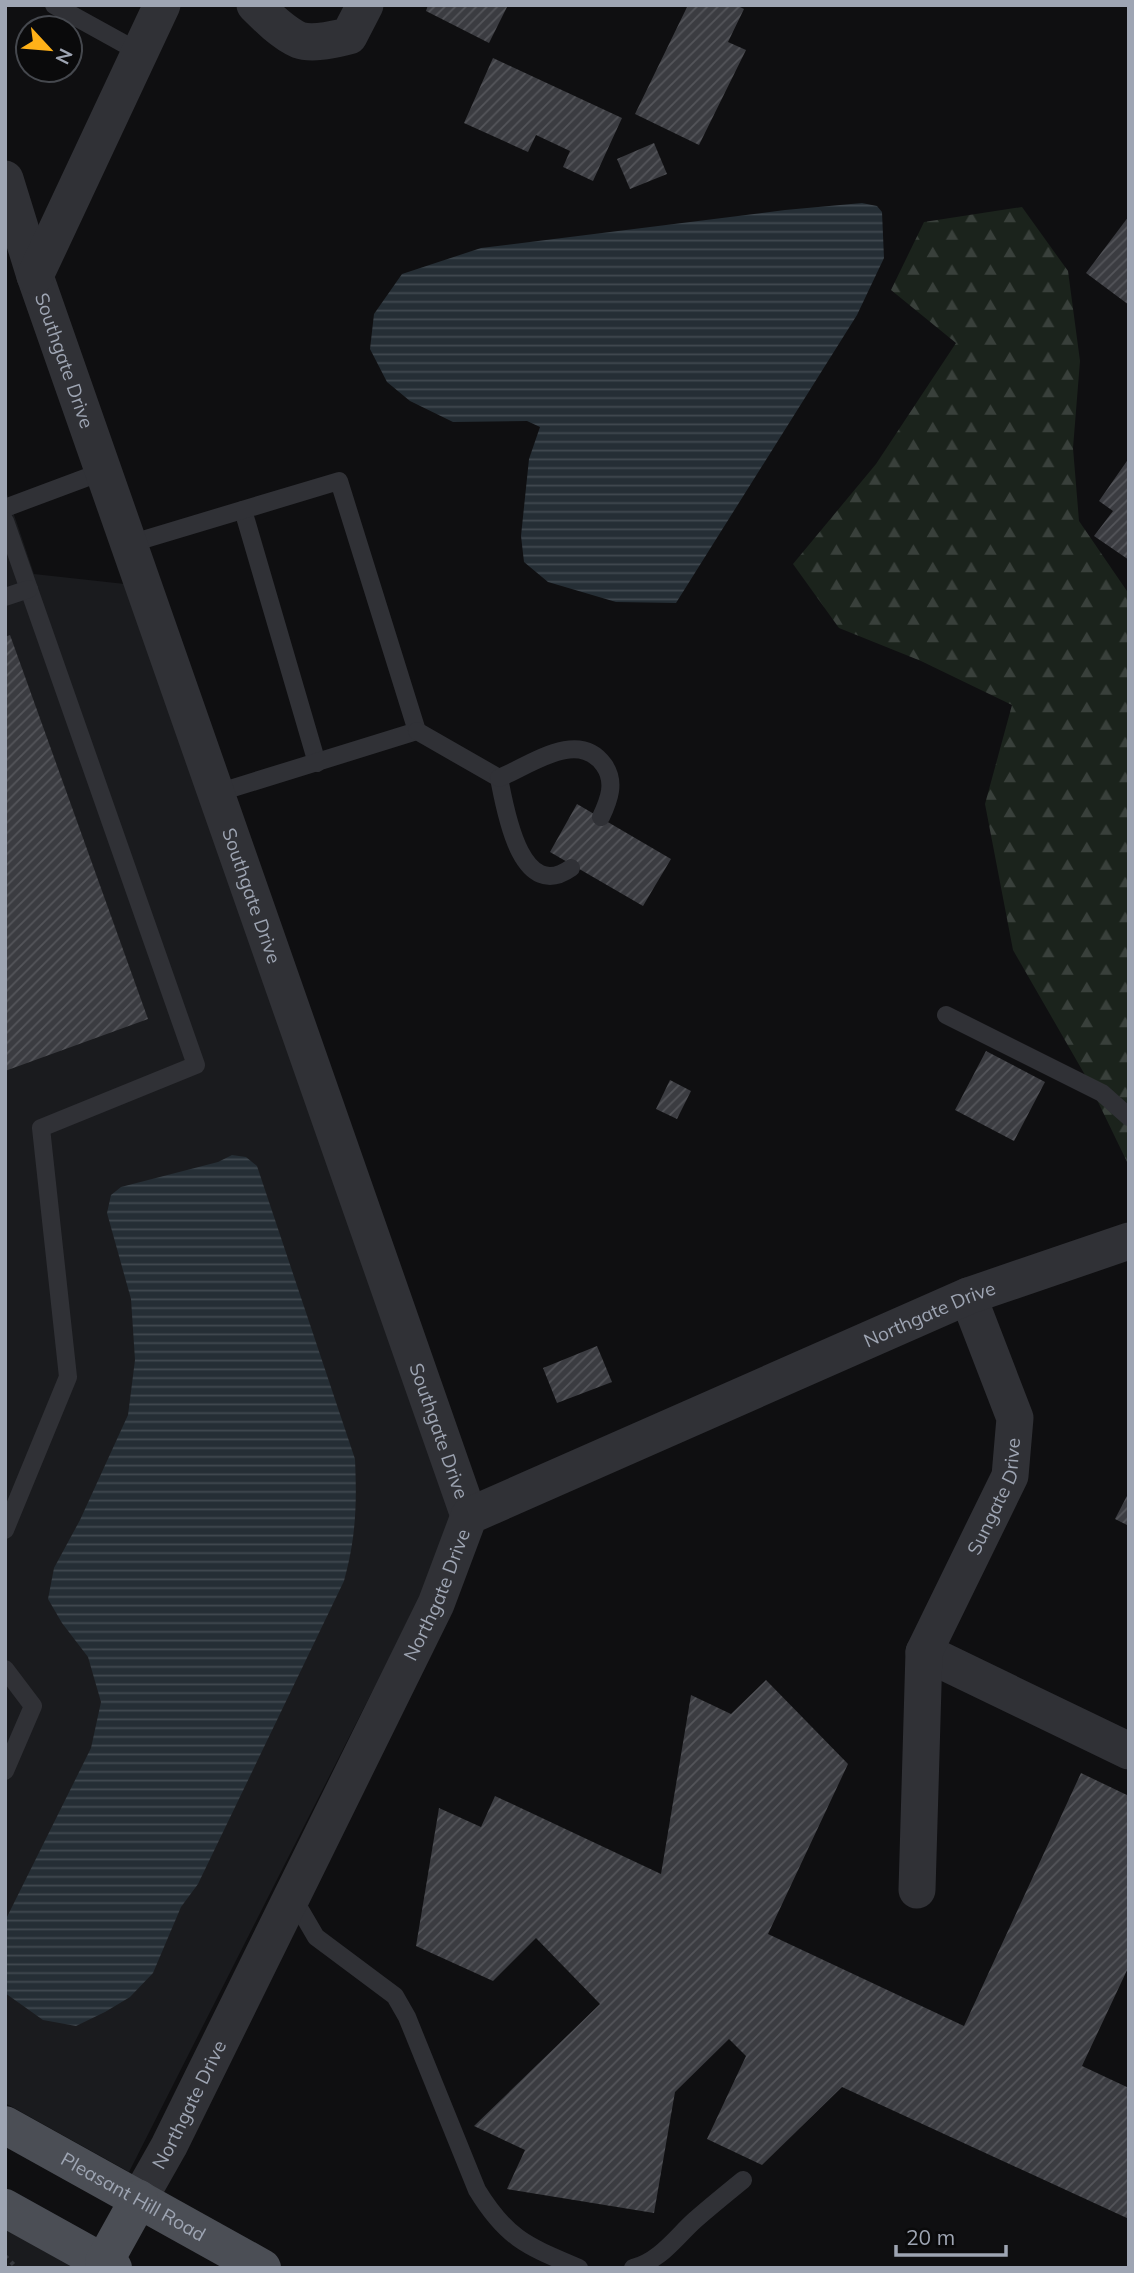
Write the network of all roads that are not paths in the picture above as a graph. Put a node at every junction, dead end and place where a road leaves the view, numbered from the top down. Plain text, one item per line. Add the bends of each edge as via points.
1 (54, 5) edge
2 (162, 5) edge
3 (254, 5) edge
4 (365, 5) edge
5 (139, 52) junction
6 (5, 179) edge
7 (35, 276) junction
8 (104, 471) junction
9 (5, 508) edge
10 (243, 509) junction
11 (5, 520) edge
12 (129, 544) junction
13 (29, 589) junction
14 (5, 597) edge
15 (417, 731) junction
16 (317, 763) junction
17 (499, 778) junction
18 (216, 793) junction
19 (601, 817) dead end
20 (571, 868) dead end
21 (946, 1015) dead end
22 (1129, 1117) edge
23 (1129, 1241) edge
24 (968, 1296) junction
25 (469, 1516) junction
26 (5, 1530) edge
27 (924, 1652) junction
28 (5, 1670) edge
29 (1129, 1751) edge
30 (5, 1771) edge
31 (917, 1890) dead end
32 (292, 1896) junction
33 (5, 2125) edge
34 (743, 2180) dead end
35 (139, 2199) junction
36 (5, 2208) edge
37 (106, 2266) edge
38 (262, 2268) edge
39 (579, 2268) edge
40 (634, 2268) edge

1 - 5 lane
2 - 5 street, Southgate Drive
3 - 4 street via 301,41 349,36
5 - 7 street, Southgate Drive
6 - 7 street, Southgate Drive
7 - 8 street, Southgate Drive
8 - 9 lane
8 - 12 street, Southgate Drive
10 - 12 lane
10 - 15 lane via 339,481
10 - 16 lane
11 - 13 lane
12 - 18 street, Southgate Drive
13 - 14 lane
13 - 26 lane via 196,1065 41,1128 68,1377
15 - 16 lane
15 - 17 lane
16 - 18 lane
17 - 19 lane via 563,750 589,752 607,769 611,782
17 - 20 lane via 522,858 549,875
18 - 25 street, Southgate Drive
21 - 22 lane via 1102,1093
23 - 24 street, Northgate Drive
24 - 25 street, Northgate Drive
24 - 27 street, Sungate Drive via 1015,1418 1010,1476
25 - 32 street, Northgate Drive via 436,1604
27 - 29 street
27 - 31 street, Sungate Drive
28 - 30 lane via 33,1706
32 - 35 street, Northgate Drive
32 - 39 lane via 316,1937 395,1996 477,2190 494,2217 513,2236
33 - 35 main road, Pleasant Hill Road
34 - 40 lane via 668,2248
35 - 37 main road
35 - 38 main road, Pleasant Hill Road
36 - 37 main road

